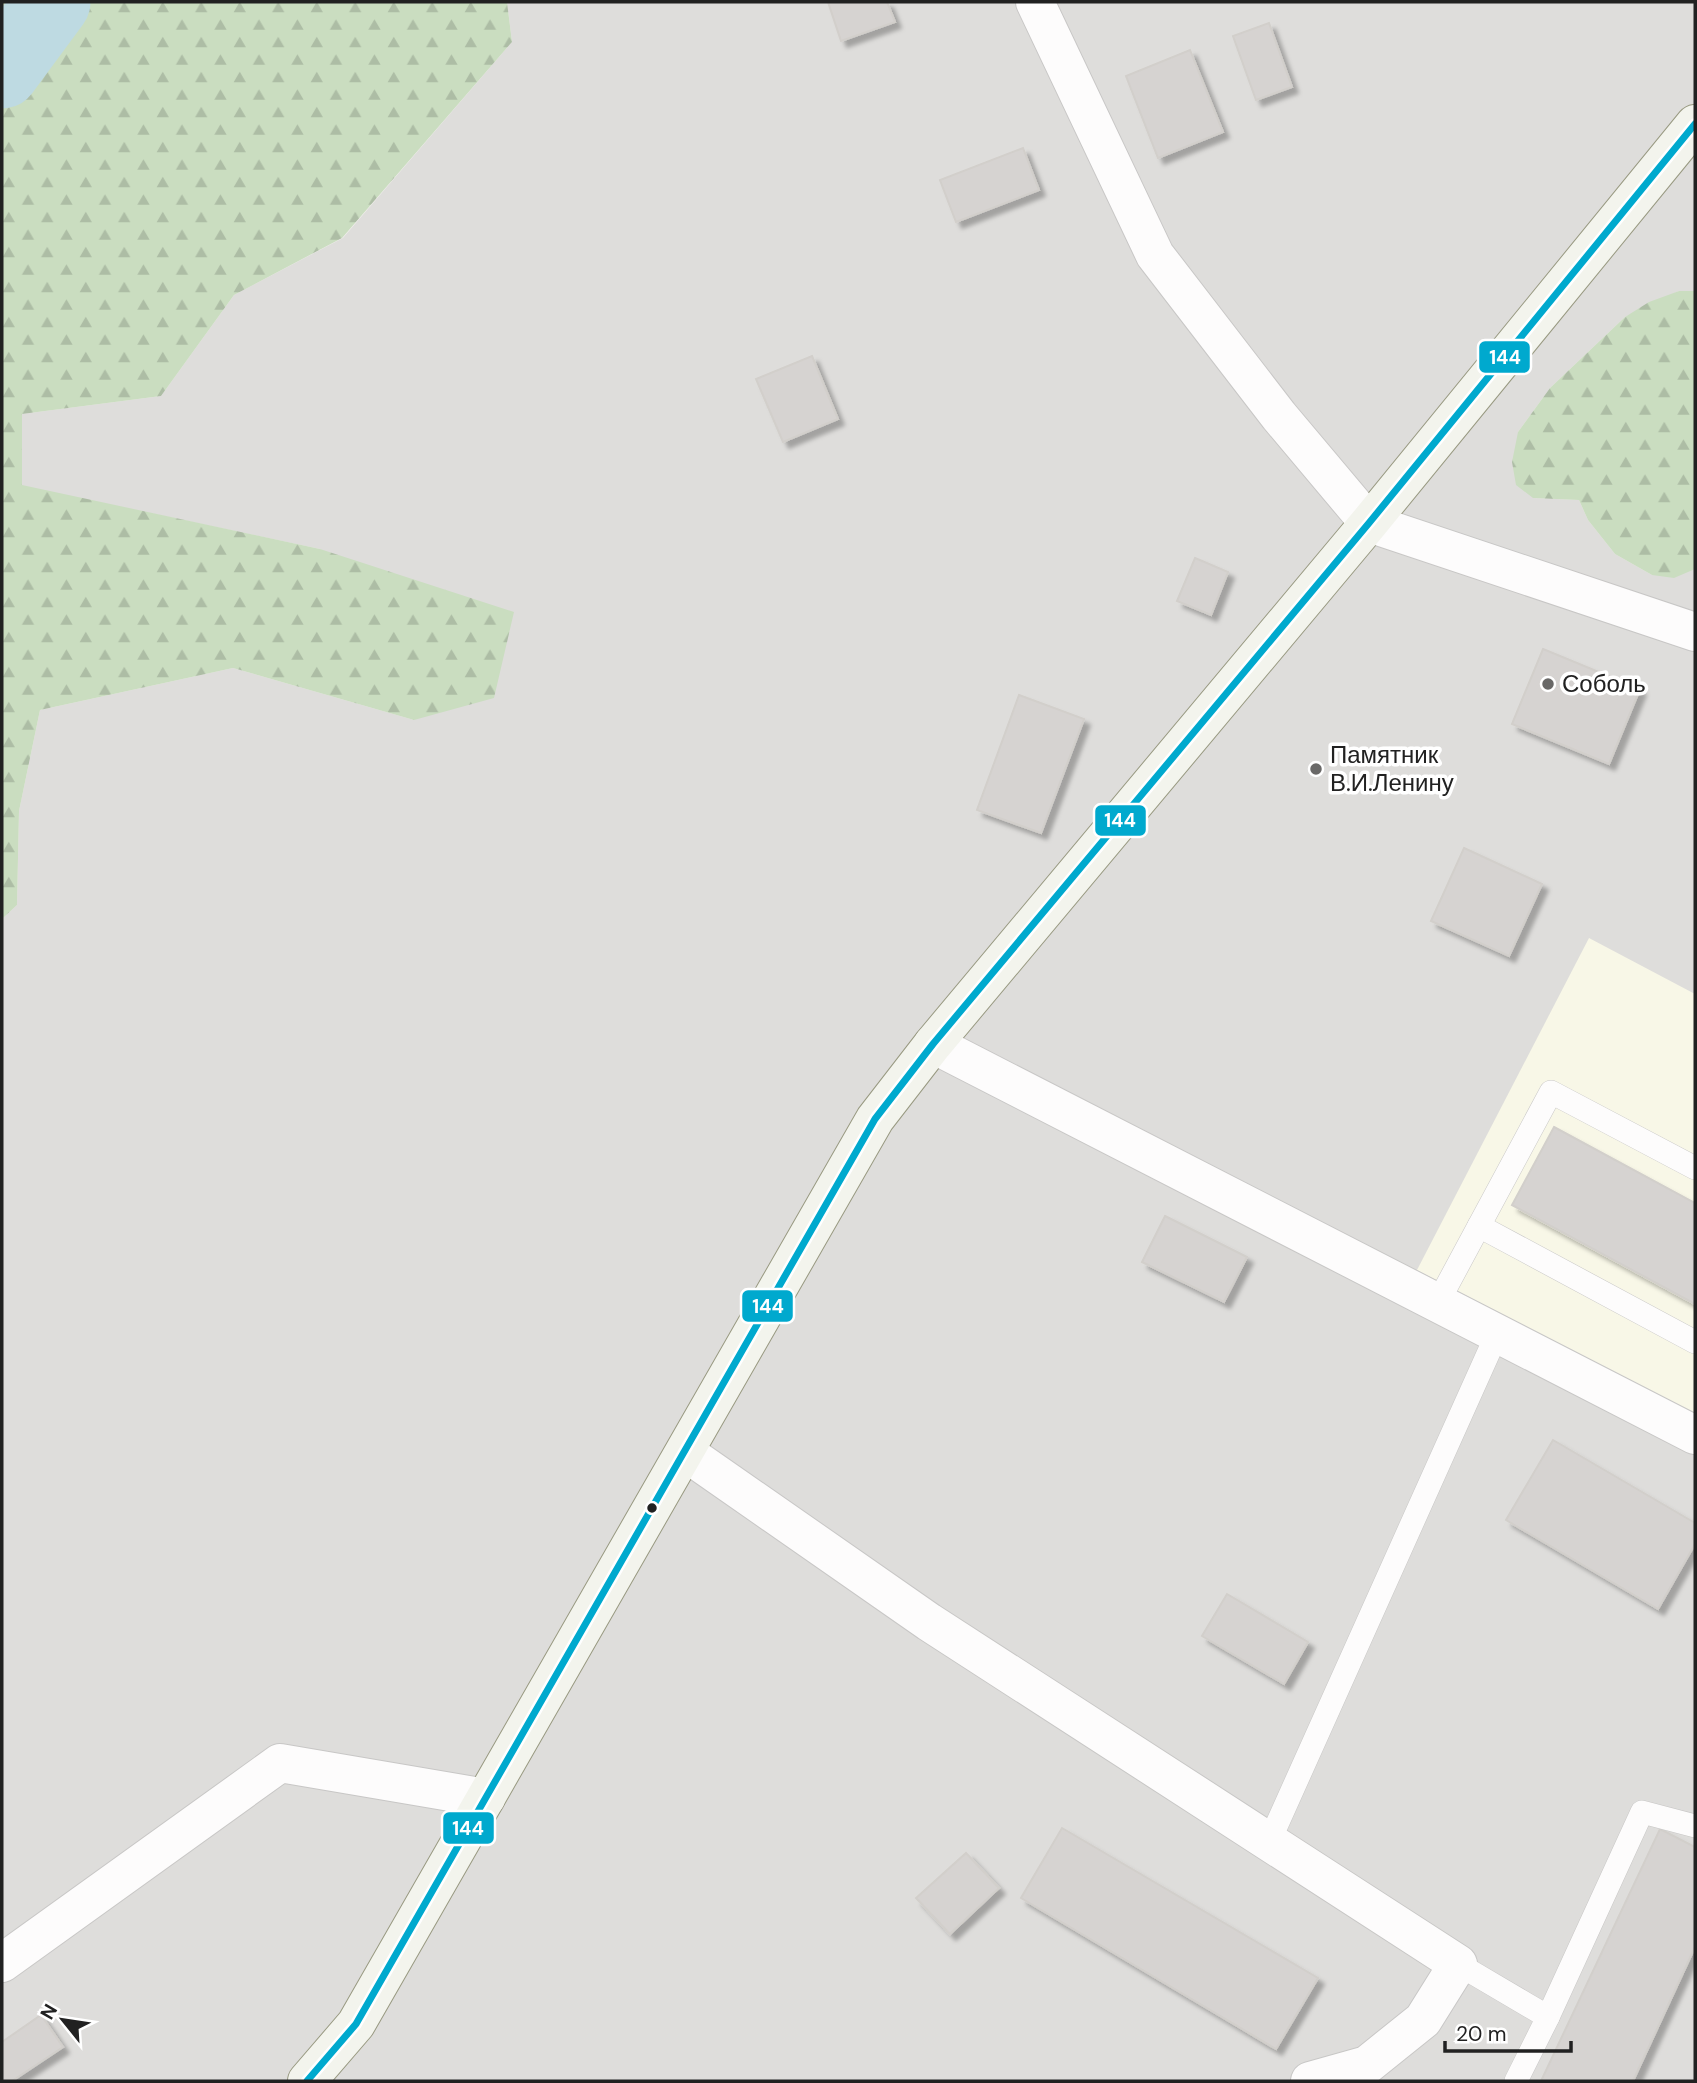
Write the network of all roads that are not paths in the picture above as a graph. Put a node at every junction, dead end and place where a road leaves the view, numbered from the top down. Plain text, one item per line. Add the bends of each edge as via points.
1 (1035, 2) edge
2 (1695, 124) edge
3 (1369, 523) junction
4 (1695, 632) edge
5 (933, 1044) junction
6 (1695, 1168) edge
7 (1479, 1226) junction
8 (1437, 1304) junction
9 (1497, 1334) junction
10 (1695, 1342) edge
11 (1695, 1435) edge
12 (684, 1452) junction
13 (486, 1798) junction
14 (1695, 1826) edge
15 (1269, 1842) junction
16 (2, 1962) edge
17 (1458, 1964) junction
18 (1548, 2017) junction
19 (307, 2081) edge
20 (1310, 2081) edge
21 (1516, 2081) edge

1 - 3 street via 1156,255 1279,416
2 - 3 main road
3 - 4 street
3 - 5 main road
5 - 8 street
5 - 12 main road via 875,1119
6 - 7 lane via 1552,1092
7 - 8 lane
7 - 10 lane
8 - 9 street
9 - 11 street
9 - 15 lane
12 - 13 main road
12 - 15 street via 929,1622
13 - 16 street via 280,1763
13 - 19 main road via 356,2024
14 - 18 lane via 1642,1812
15 - 17 street
17 - 18 lane
17 - 20 street via 1423,2020 1377,2057
18 - 21 lane

